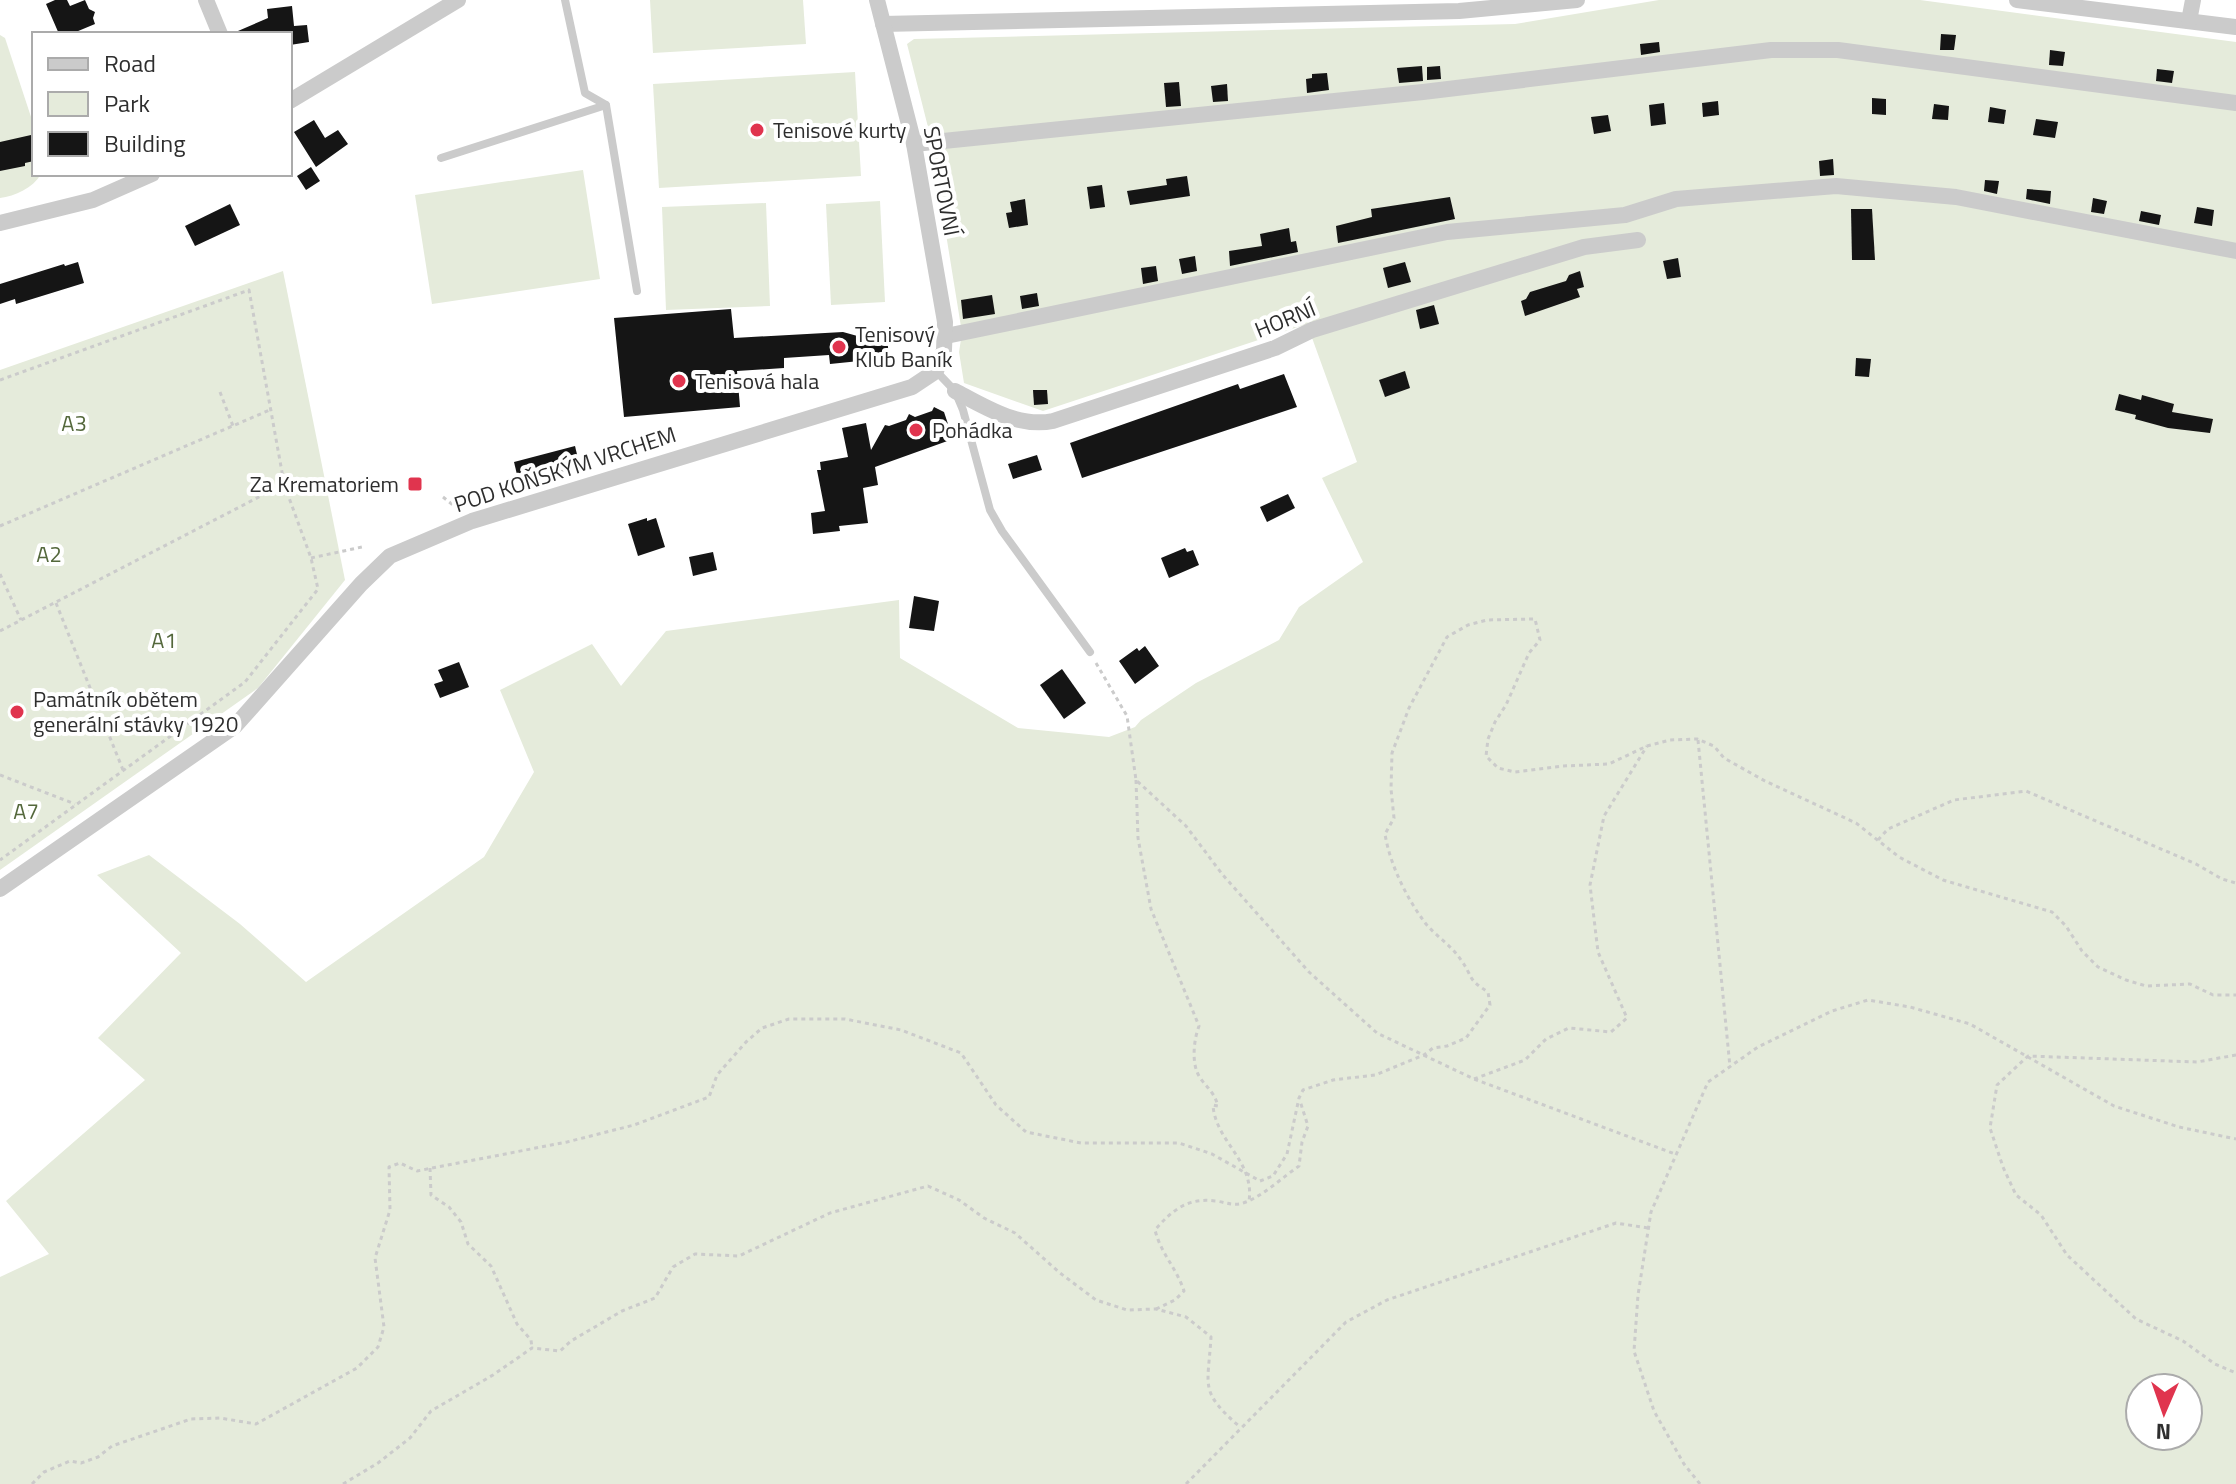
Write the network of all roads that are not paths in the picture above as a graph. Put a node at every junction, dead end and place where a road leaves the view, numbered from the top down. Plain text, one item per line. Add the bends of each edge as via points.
1 (206, 0) edge
2 (458, 0) edge
3 (565, 0) edge
4 (877, 0) edge
5 (1577, 0) edge
6 (2017, 0) edge
7 (2193, 0) edge
8 (2189, 21) junction
9 (883, 24) junction
10 (2236, 27) edge
11 (219, 32) edge
12 (292, 100) edge
13 (2236, 103) edge
14 (606, 105) junction
15 (914, 144) junction
16 (441, 158) dead end
17 (147, 176) edge
18 (0, 223) edge
19 (1638, 240) dead end
20 (2236, 251) edge
21 (637, 291) dead end
22 (946, 336) junction
23 (936, 371) junction
24 (955, 391) junction
25 (1090, 652) road end
26 (0, 889) edge

1 - 11 street
2 - 12 street
3 - 14 lane via 585,93
4 - 9 street, SPORTOVNÍ
5 - 9 street via 1459,11
6 - 8 street
7 - 8 street
8 - 10 street
9 - 15 street, SPORTOVNÍ
13 - 15 street via 1838,50 1771,50
14 - 16 lane
14 - 21 lane
15 - 22 street, SPORTOVNÍ
17 - 18 street via 93,200
19 - 24 street, HORNÍ via 1584,247 1312,330 1275,348 1041,424 1004,415
20 - 22 street via 1956,197 1836,186 1676,199 1625,215 1447,232
22 - 23 street, SPORTOVNÍ
23 - 24 lane
23 - 26 street, POD KOŇSKÝM VRCHEM via 912,387 472,521 390,556 235,726
24 - 25 lane via 990,510

